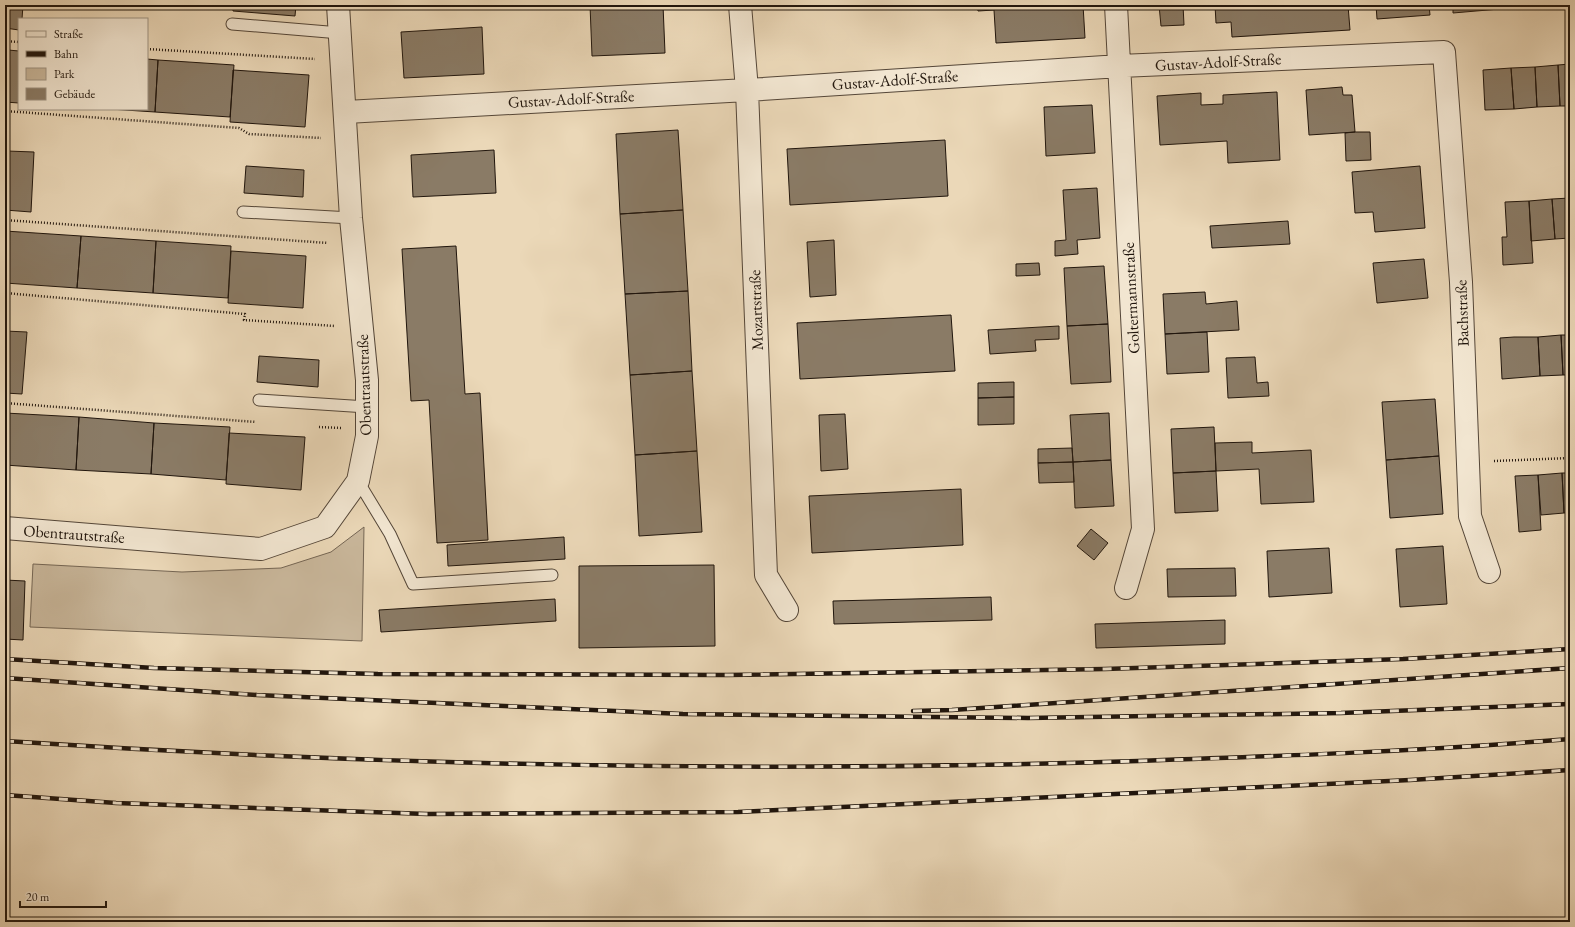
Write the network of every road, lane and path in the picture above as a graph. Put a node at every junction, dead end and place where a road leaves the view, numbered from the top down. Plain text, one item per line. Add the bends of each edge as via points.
1 (338, 5) edge
2 (740, 5) edge
3 (1116, 5) edge
4 (232, 24) dead end
5 (340, 33) junction
6 (5, 41) edge
7 (18, 42) edge
8 (148, 49) edge
9 (1444, 52) joint
10 (341, 60) junction
11 (1120, 66) junction
12 (747, 90) junction
13 (5, 111) edge
14 (346, 112) junction
15 (347, 140) junction
16 (243, 212) dead end
17 (351, 218) junction
18 (5, 220) edge
19 (354, 245) junction
20 (5, 293) edge
21 (362, 327) junction
22 (260, 400) dead end
23 (5, 403) edge
24 (367, 407) junction
25 (257, 422) dead end
26 (312, 426) dead end
27 (368, 430) junction
28 (1570, 458) edge
29 (1468, 462) junction
30 (358, 481) junction
31 (5, 528) edge
32 (1489, 572) dead end
33 (552, 575) dead end
34 (1126, 588) dead end
35 (787, 610) dead end

1 - 5 street, Obentrautstraße
2 - 12 street, Mozartstraße
3 - 11 street, Goltermannstraße
4 - 5 lane
5 - 10 street, Obentrautstraße
6 - 7 path
8 - 10 path
9 - 11 street, Gustav-Adolf-Straße
9 - 29 street, Bachstraße via 1461,282
10 - 14 street, Obentrautstraße
11 - 12 street, Gustav-Adolf-Straße
11 - 34 street, Goltermannstraße via 1143,529
12 - 14 street, Gustav-Adolf-Straße
12 - 35 street, Mozartstraße via 766,575
13 - 15 path via 239,128 249,134
14 - 15 street, Obentrautstraße
15 - 17 street, Obentrautstraße
16 - 17 lane
17 - 19 street, Obentrautstraße
18 - 19 path
19 - 21 street, Obentrautstraße
20 - 21 path via 244,314 244,320
21 - 24 street, Obentrautstraße
22 - 24 lane
23 - 25 path
24 - 27 street, Obentrautstraße
26 - 27 path
27 - 30 street, Obentrautstraße
28 - 29 path
29 - 32 street, Bachstraße via 1470,516
30 - 31 street, Obentrautstraße via 325,527 261,548
30 - 33 lane via 390,534 413,584

